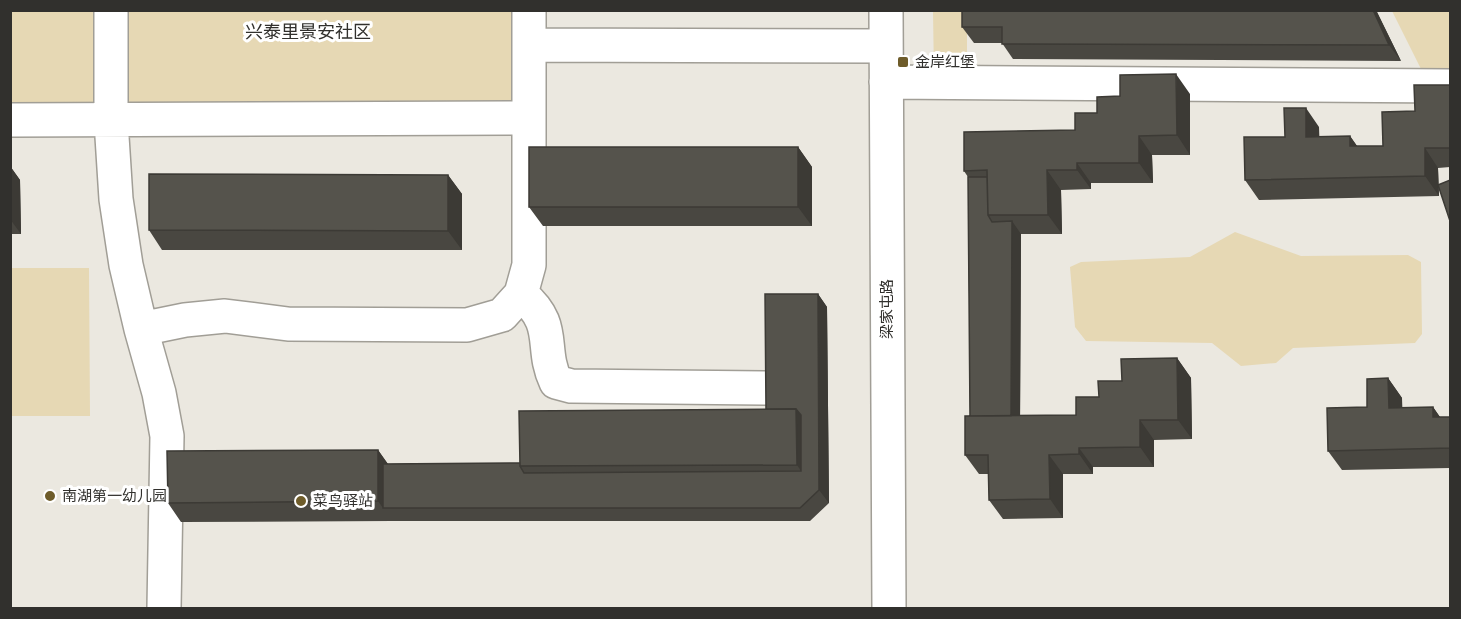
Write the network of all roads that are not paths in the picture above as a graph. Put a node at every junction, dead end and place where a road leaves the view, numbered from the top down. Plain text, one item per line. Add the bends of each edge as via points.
1 (111, 10) edge
2 (529, 10) edge
3 (886, 10) edge
4 (529, 45) junction
5 (886, 46) junction
6 (886, 82) junction
7 (1450, 86) edge
8 (10, 120) edge
9 (111, 120) junction
10 (529, 133) junction
11 (564, 148) edge
12 (521, 294) junction
13 (141, 329) junction
14 (768, 388) edge
15 (164, 609) edge
16 (889, 609) edge

1 - 9 street
2 - 4 street
3 - 5 street, 梁家屯路
4 - 5 street
4 - 10 street
5 - 6 street, 梁家屯路
6 - 7 street
6 - 16 street, 梁家屯路
8 - 9 street
9 - 10 street
9 - 13 street via 116,199
10 - 11 street
10 - 12 street via 529,265
12 - 13 street via 502,315 467,325 288,324 225,316
12 - 14 street via 534,305 544,323 549,368 556,382 571,386
13 - 15 street via 166,436

